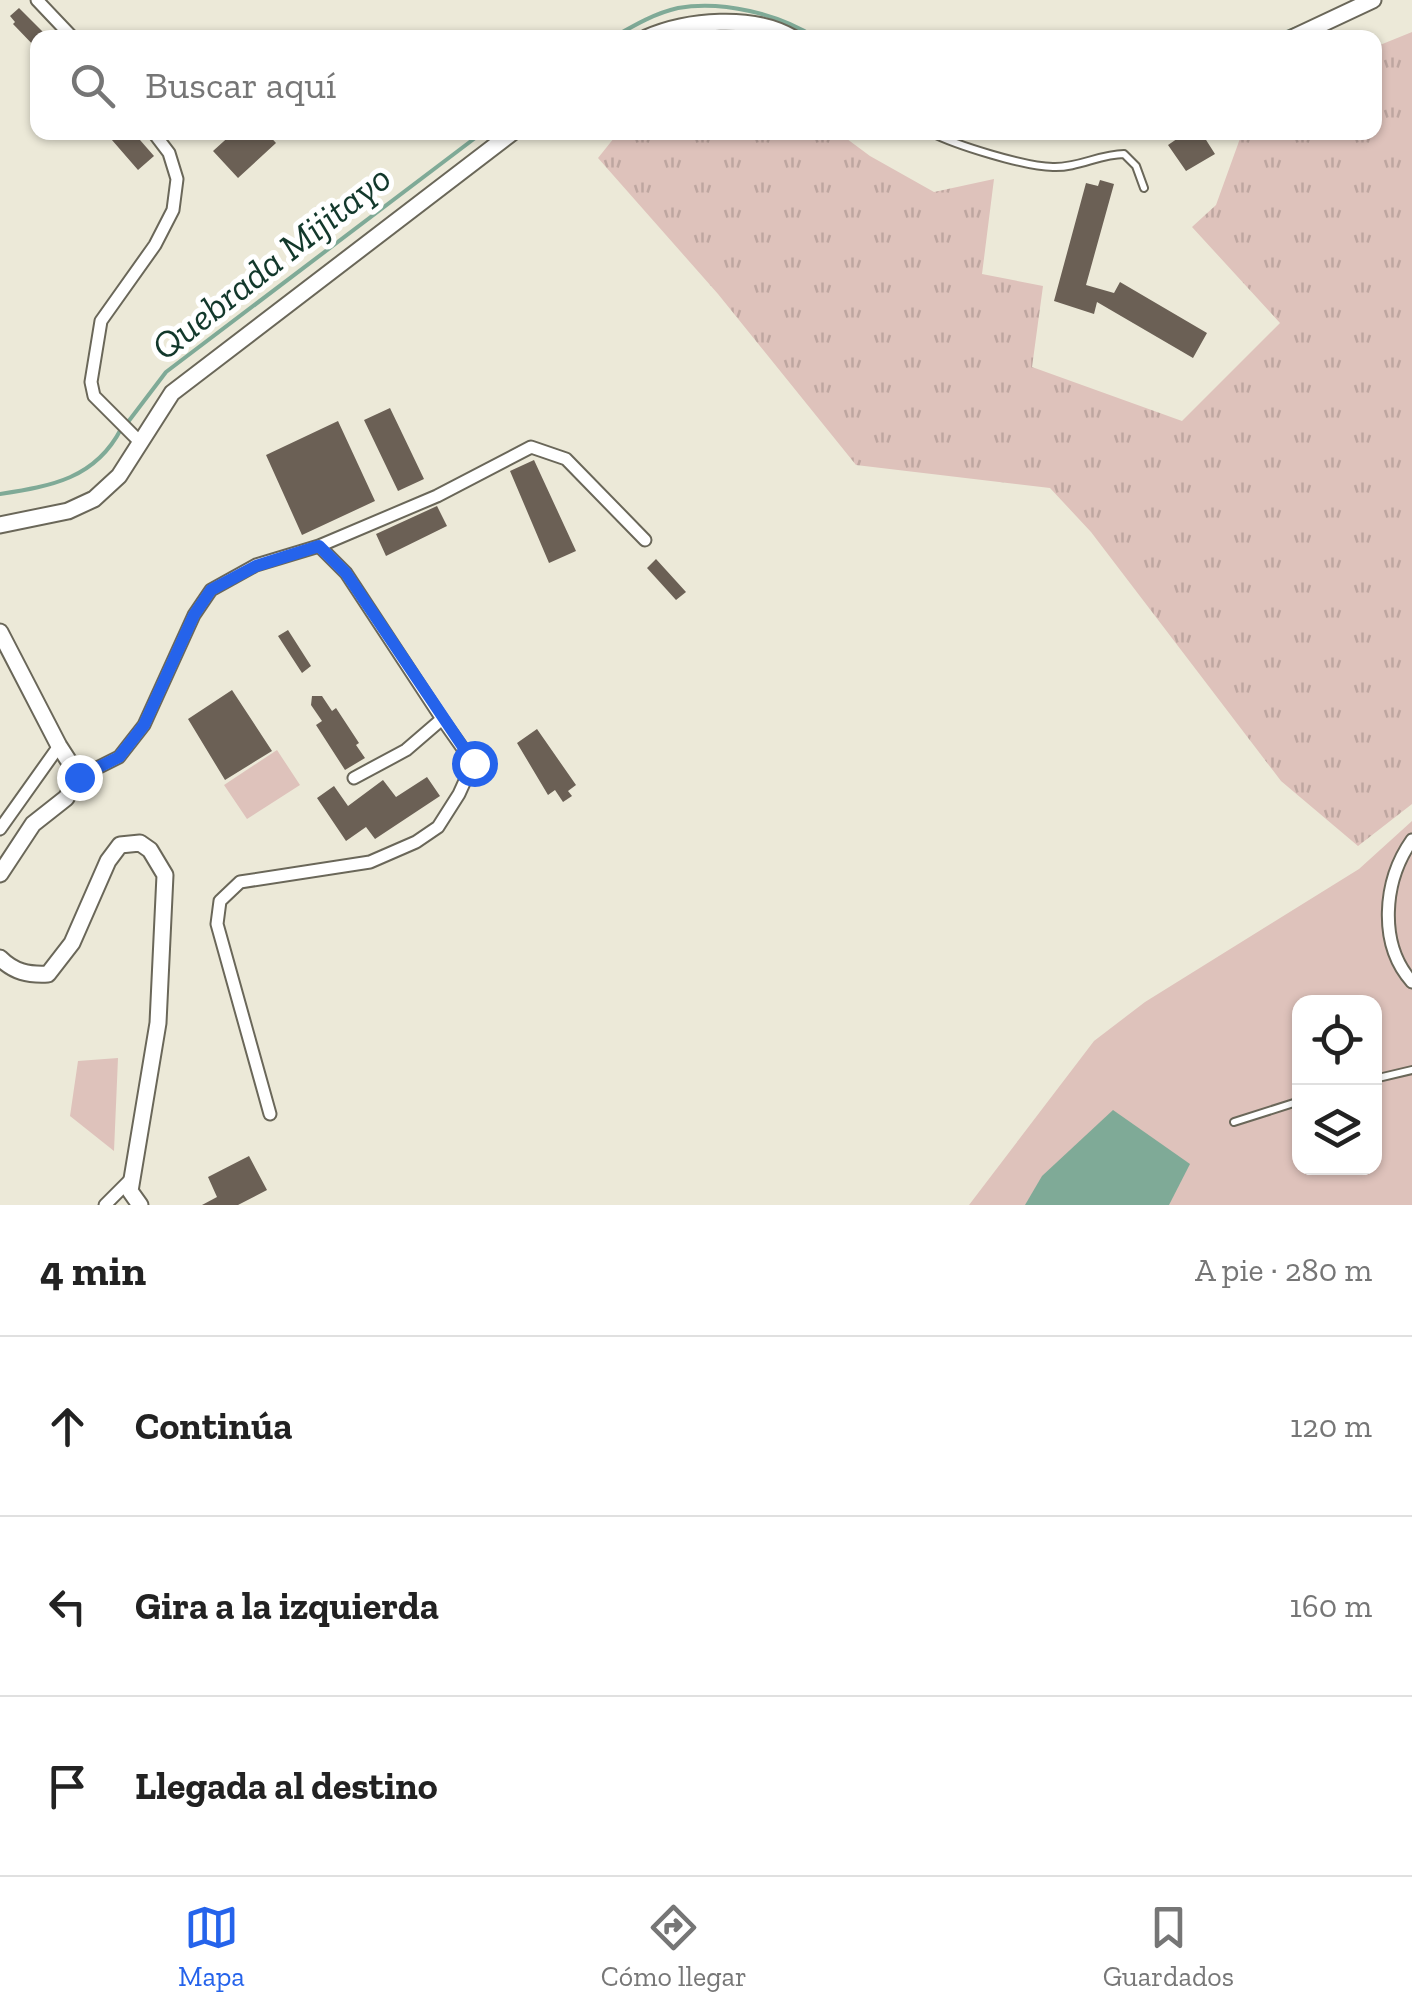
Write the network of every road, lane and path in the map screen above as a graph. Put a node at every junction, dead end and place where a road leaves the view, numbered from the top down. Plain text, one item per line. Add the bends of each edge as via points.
1 (38, 0) edge
2 (1373, 0) edge
3 (66, 30) edge
4 (663, 30) edge
5 (777, 30) edge
6 (1309, 30) edge
7 (159, 140) edge
8 (503, 140) edge
9 (956, 140) edge
10 (1144, 188) dead end
11 (138, 441) junction
12 (0, 525) edge
13 (645, 540) dead end
14 (319, 546) junction
15 (0, 632) edge
16 (442, 718) junction
17 (60, 746) junction
18 (79, 777) junction
19 (354, 778) dead end
20 (0, 829) edge
21 (1412, 840) edge
22 (0, 874) edge
23 (0, 958) edge
24 (1412, 982) edge
25 (1412, 1070) edge
26 (1382, 1077) edge
27 (1292, 1104) edge
28 (270, 1114) dead end
29 (1234, 1122) dead end
30 (132, 1177) junction
31 (105, 1205) edge
32 (140, 1205) edge

1 - 3 street
2 - 6 street
4 - 5 street via 741,23
7 - 11 street via 177,179 173,210 101,321 91,382 94,396
8 - 11 street via 172,393
9 - 10 lane via 1055,168 1124,154
11 - 12 street via 119,476 94,499
13 - 14 street via 566,459 531,447
14 - 16 street via 346,573
14 - 18 street via 256,566 211,590 144,725 119,757
15 - 17 street
16 - 19 street via 406,750
16 - 28 street via 474,763 438,827 370,862 240,882 220,901 217,924
17 - 18 street
17 - 20 street
18 - 22 street via 66,798 33,824
21 - 24 street via 1389,900 1398,967
23 - 30 street via 11,969 48,974 72,943 120,845 140,843 150,850 164,874 158,1023
25 - 26 lane
27 - 29 lane
30 - 31 street
30 - 32 street via 130,1191

